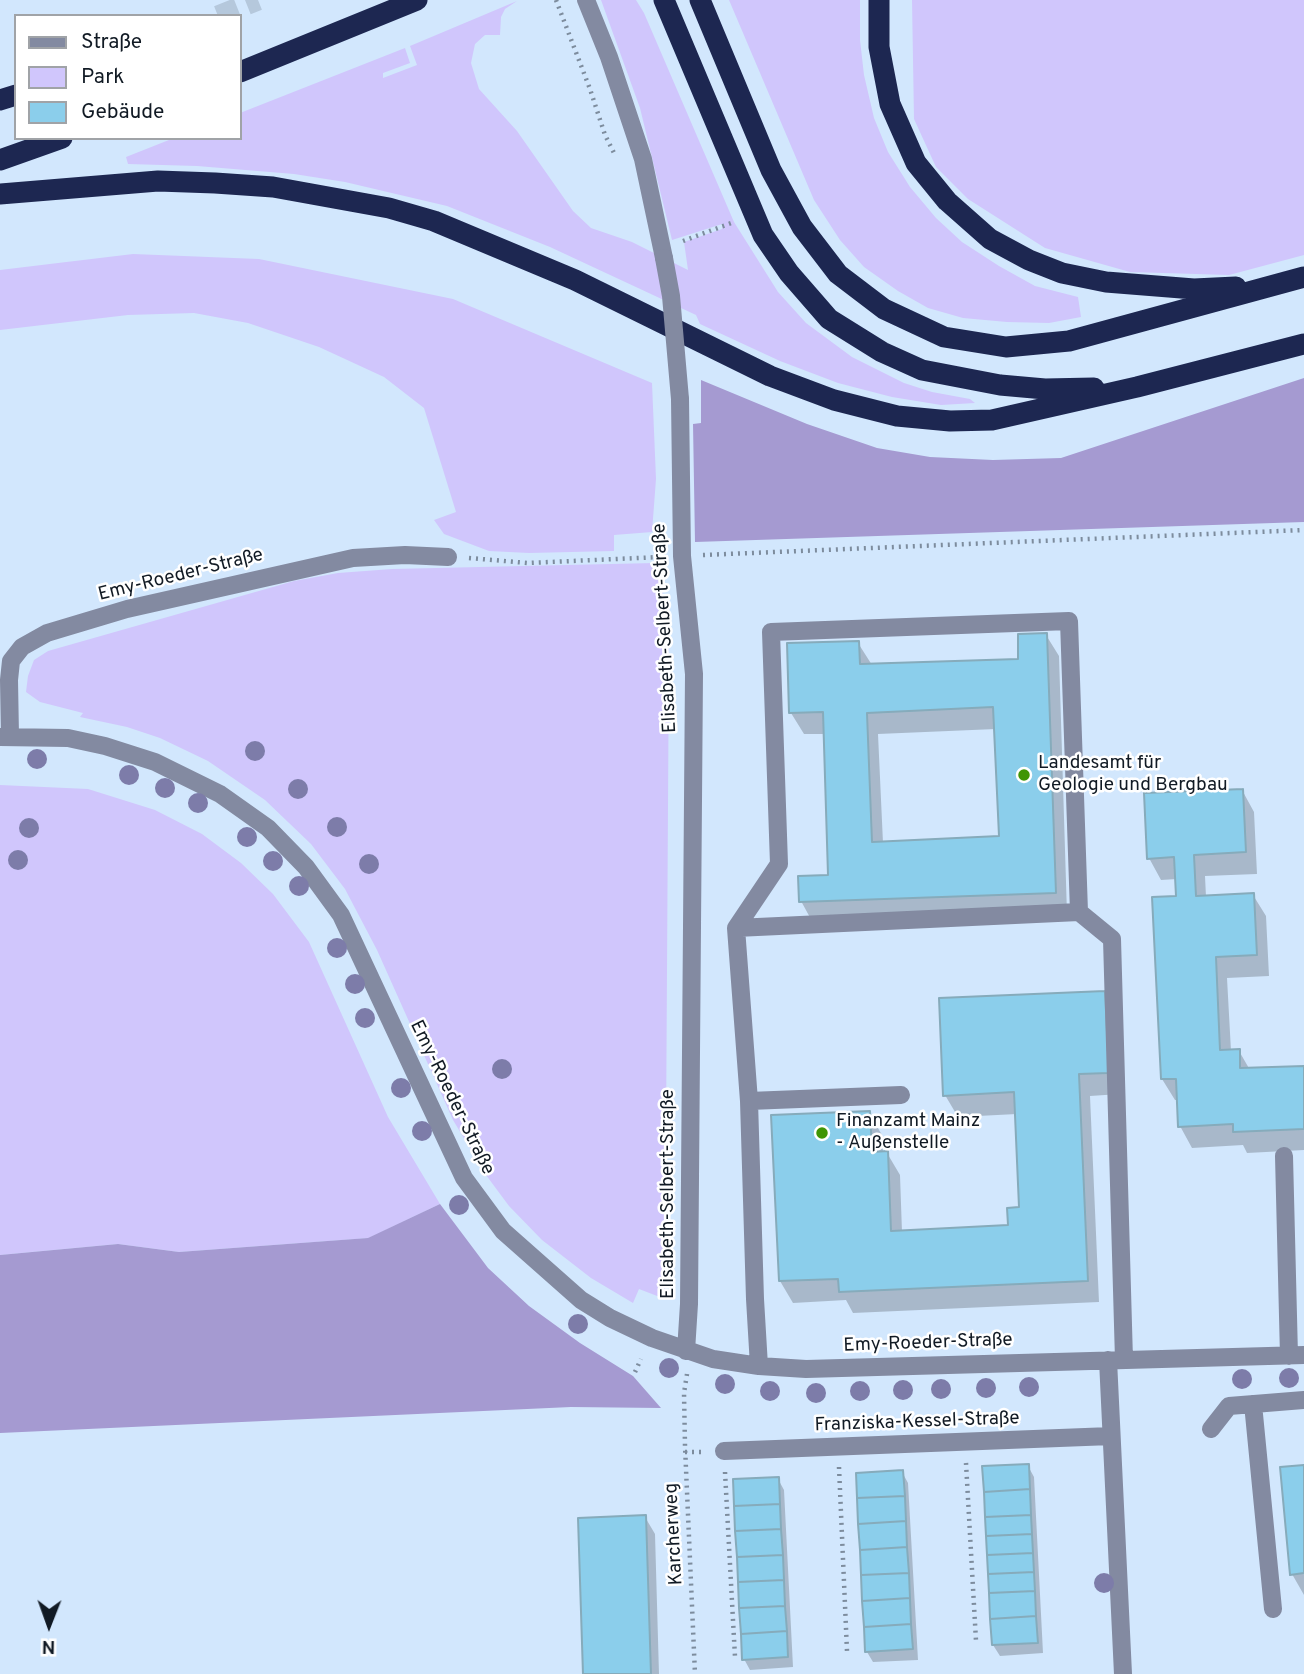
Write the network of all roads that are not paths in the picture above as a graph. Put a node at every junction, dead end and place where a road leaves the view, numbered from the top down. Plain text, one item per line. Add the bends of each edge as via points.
1 (417, 0) edge
2 (586, 0) edge
3 (664, 0) edge
4 (700, 0) edge
5 (879, 0) edge
6 (242, 71) edge
7 (56, 140) edge
8 (0, 160) edge
9 (0, 194) edge
10 (1304, 276) edge
11 (1277, 284) junction
12 (1304, 344) edge
13 (1137, 387) junction
14 (448, 557) road end
15 (5, 737) edge
16 (1079, 912) junction
17 (736, 928) junction
18 (901, 1095) dead end
19 (749, 1101) junction
20 (1284, 1156) dead end
21 (1297, 1356) edge
22 (687, 1360) junction
23 (1116, 1360) junction
24 (759, 1366) junction
25 (1304, 1400) edge
26 (1253, 1404) junction
27 (1211, 1429) dead end
28 (1111, 1436) junction
29 (724, 1451) road end
30 (1273, 1609) dead end
31 (1123, 1674) edge

1 - 6 highway
2 - 22 street, Elisabeth-Selbert-Straße, bridge via 643,159 671,296 680,399 682,556 694,674
3 - 13 highway via 763,235 829,319 881,352 959,378 1045,389
4 - 11 highway via 771,170 802,227 838,274 884,309 944,337 1006,347 1069,341
5 - 11 highway via 879,47 890,104 916,163 947,201 990,239 1062,273 1106,282 1194,289
7 - 8 highway
9 - 13 highway via 158,181 215,183 273,187 389,208 434,221 575,279 770,376 834,400 897,415 992,420
10 - 11 highway
12 - 13 highway
14 - 15 street, Emy-Roeder-Straße via 353,558 127,609 47,633 22,647 11,661
15 - 22 street, Emy-Roeder-Straße via 68,738 155,762 219,794 268,828 306,867 341,915 464,1178 503,1231 582,1300
16 - 17 street
16 - 17 street via 1069,621 771,632 779,864
16 - 23 street via 1112,939
17 - 19 street
18 - 19 street
19 - 24 street
20 - 21 street
21 - 23 street, Emy-Roeder-Straße
22 - 24 street, Emy-Roeder-Straße
23 - 24 street, Emy-Roeder-Straße via 806,1369
23 - 28 street
25 - 26 street
26 - 27 street via 1228,1406
26 - 30 street
28 - 29 street, Franziska-Kessel-Straße
28 - 31 street

